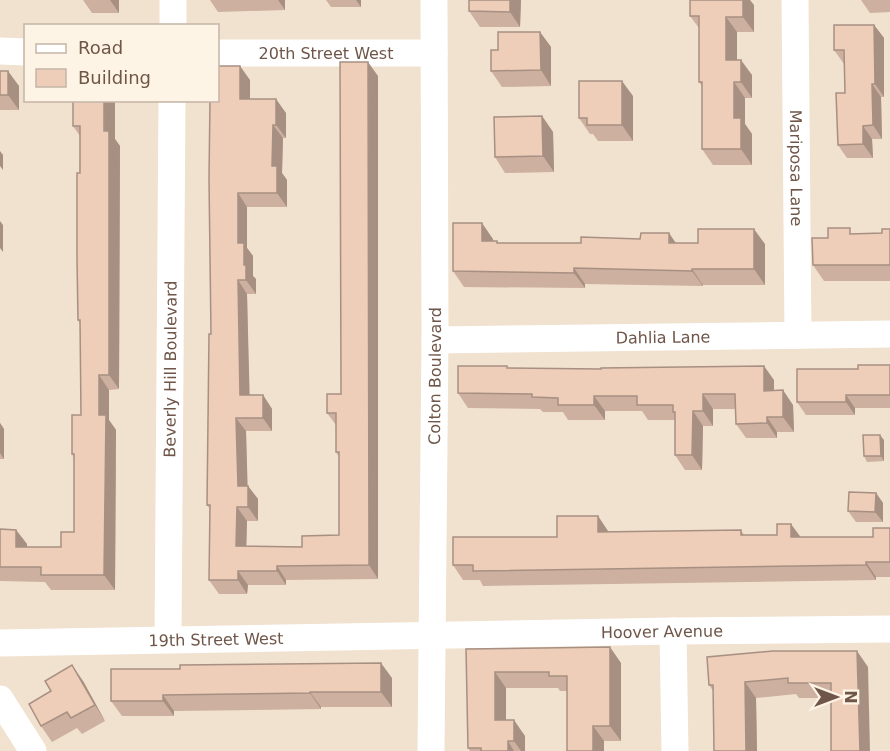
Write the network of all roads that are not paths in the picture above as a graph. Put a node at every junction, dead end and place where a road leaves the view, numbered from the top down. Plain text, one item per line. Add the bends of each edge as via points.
1 (173, 0) edge
2 (434, 0) edge
3 (795, 0) edge
4 (173, 24) edge
5 (0, 51) edge
6 (24, 52) edge
7 (219, 53) edge
8 (434, 53) junction
9 (172, 102) edge
10 (890, 334) edge
11 (798, 335) junction
12 (435, 340) junction
13 (890, 629) edge
14 (673, 631) junction
15 (432, 636) junction
16 (168, 639) junction
17 (0, 643) edge
18 (0, 699) edge
19 (33, 751) edge
20 (431, 751) edge
21 (675, 751) edge

1 - 4 street
2 - 8 street, Colton Boulevard
3 - 11 street, Mariposa Lane
5 - 6 street
7 - 8 street, 20th Street West
8 - 12 street, Colton Boulevard
9 - 16 street, Beverly Hill Boulevard
10 - 11 street, Dahlia Lane
11 - 12 street, Dahlia Lane
12 - 15 street, Colton Boulevard
13 - 14 street, Hoover Avenue
14 - 15 street, Hoover Avenue
14 - 21 street
15 - 16 street, 19th Street West
15 - 20 street, Colton Boulevard
16 - 17 street, 19th Street West
18 - 19 street

